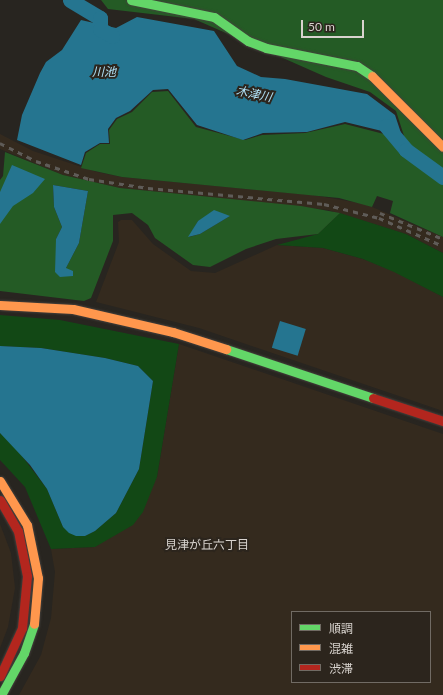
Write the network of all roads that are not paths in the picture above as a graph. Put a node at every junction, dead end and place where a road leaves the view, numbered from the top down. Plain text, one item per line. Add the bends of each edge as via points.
1 (131, 0) edge
2 (443, 146) edge
3 (0, 305) edge
4 (443, 421) edge
5 (0, 481) edge
6 (0, 500) edge
7 (0, 676) edge
8 (1, 695) edge

1 - 2 street via 214,17 248,41 266,48 357,66 378,80 427,133
3 - 4 street via 73,309 173,332
5 - 8 street via 27,525 38,578 34,629 18,666
6 - 7 street via 18,530 28,576 22,628

